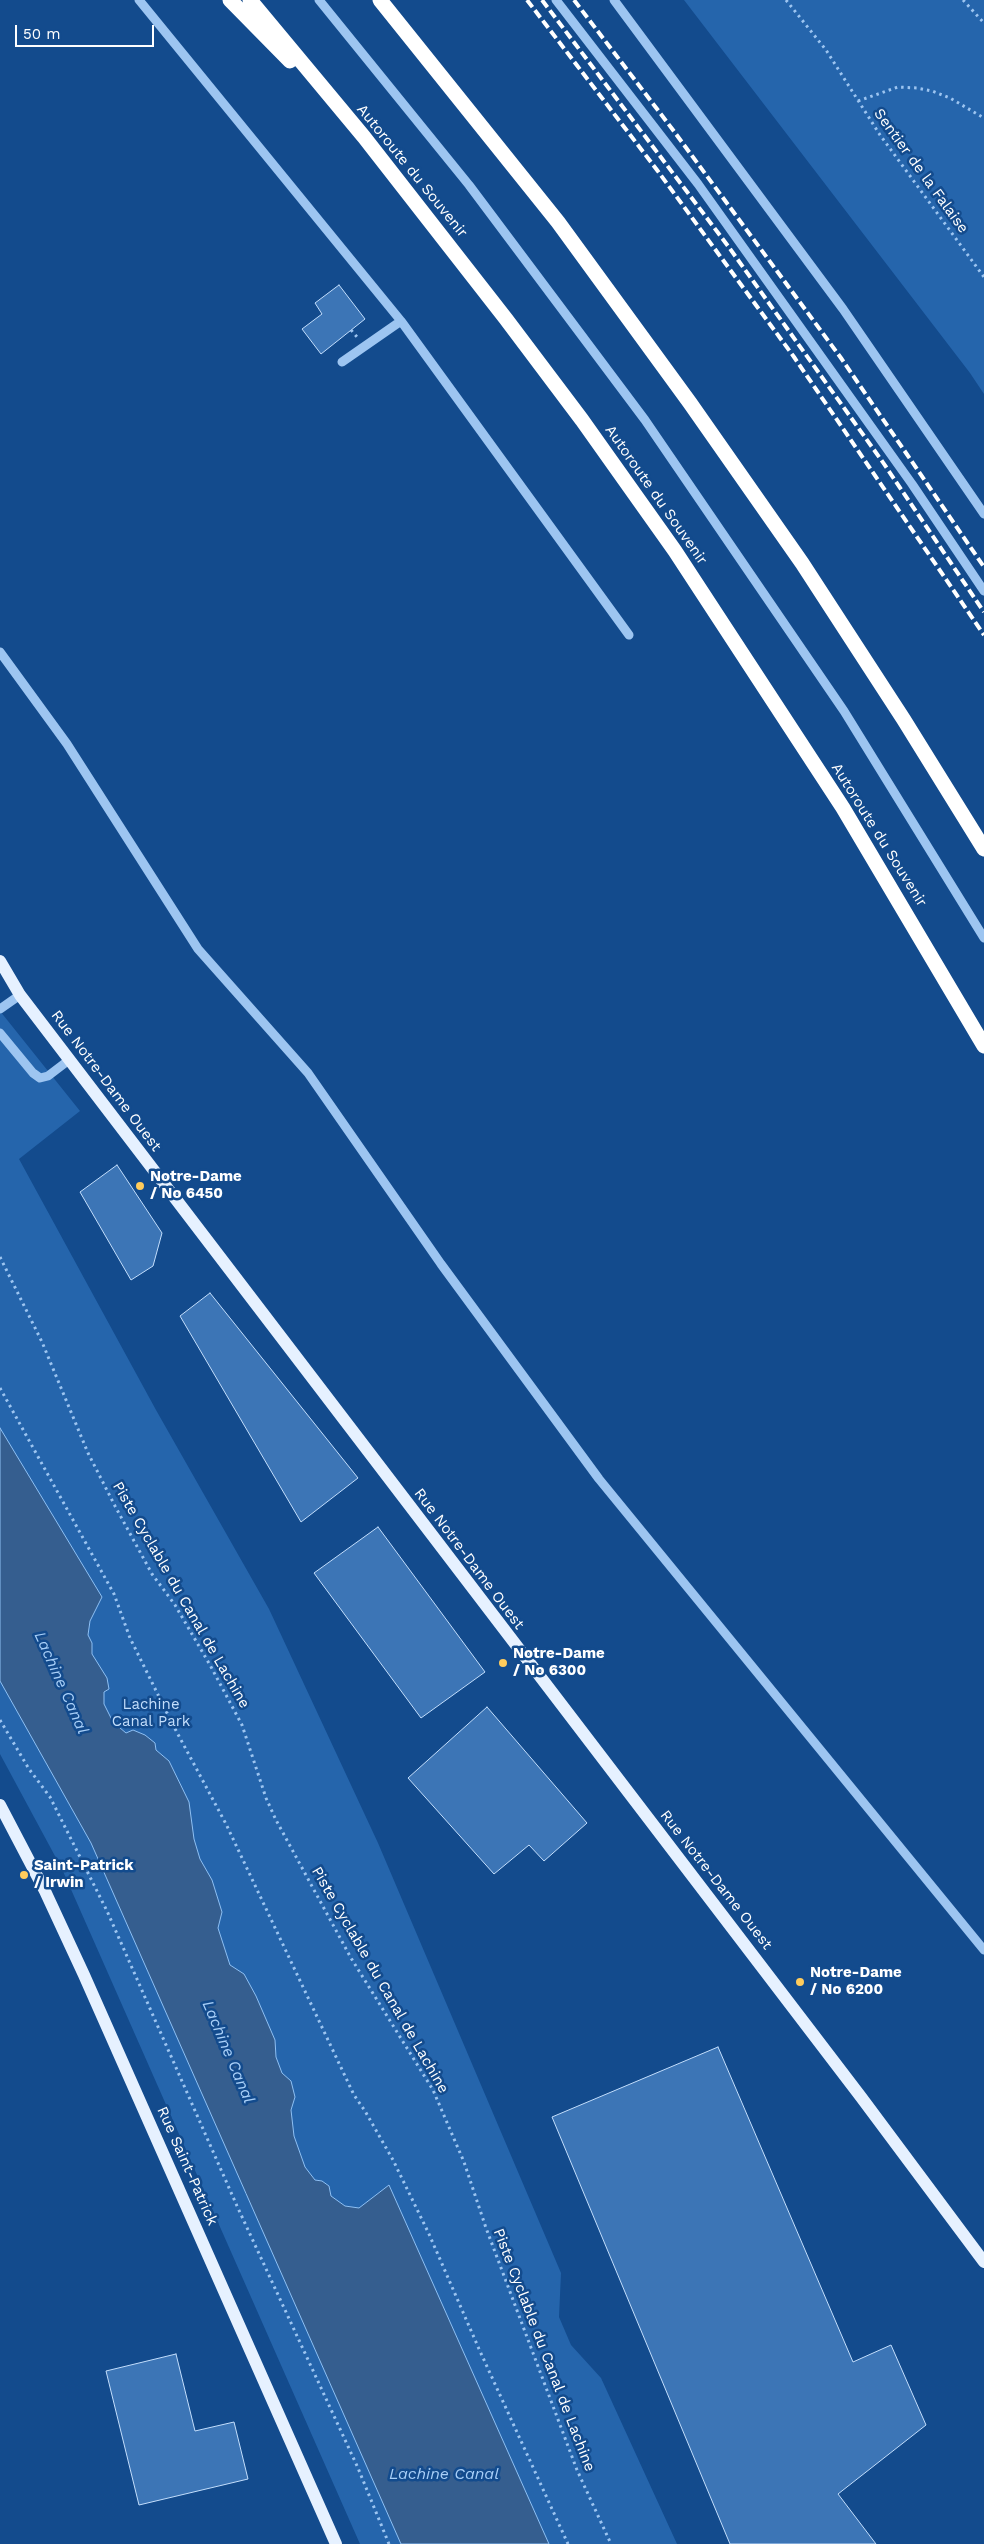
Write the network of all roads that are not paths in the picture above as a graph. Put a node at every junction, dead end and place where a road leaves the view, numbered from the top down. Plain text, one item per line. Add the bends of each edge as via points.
1 (139, 0) edge
2 (230, 0) edge
3 (250, 0) edge
4 (319, 0) edge
5 (380, 0) edge
6 (556, 0) edge
7 (614, 0) edge
8 (364, 138) junction
9 (401, 320) junction
10 (342, 362) dead end
11 (984, 514) edge
12 (984, 591) edge
13 (629, 635) dead end
14 (0, 652) edge
15 (984, 849) edge
16 (984, 938) edge
17 (0, 961) edge
18 (0, 975) edge
19 (20, 994) junction
20 (0, 1010) edge
21 (0, 1033) edge
22 (984, 1046) edge
23 (69, 1060) junction
24 (0, 1805) edge
25 (984, 1950) edge
26 (984, 2262) edge
27 (336, 2544) edge

1 - 9 lane
2 - 8 highway
3 - 8 highway, Autoroute du Souvenir
4 - 16 lane via 469,185 650,428 844,711
5 - 15 highway via 558,222 690,403 841,622
6 - 12 lane via 710,200
7 - 11 lane via 843,309
8 - 22 highway, Autoroute du Souvenir via 547,373 686,567 866,846
9 - 10 lane
9 - 13 lane
14 - 25 lane via 67,744 198,949 308,1073 441,1264 598,1479
17 - 19 main road, Rue Notre-Dame Ouest
18 - 19 main road, Rue Notre-Dame Ouest
19 - 20 lane
19 - 23 main road, Rue Notre-Dame Ouest
21 - 23 lane via 40,1078 48,1076
23 - 26 main road, Rue Notre-Dame Ouest
24 - 27 main road, Rue Saint-Patrick via 80,1966

